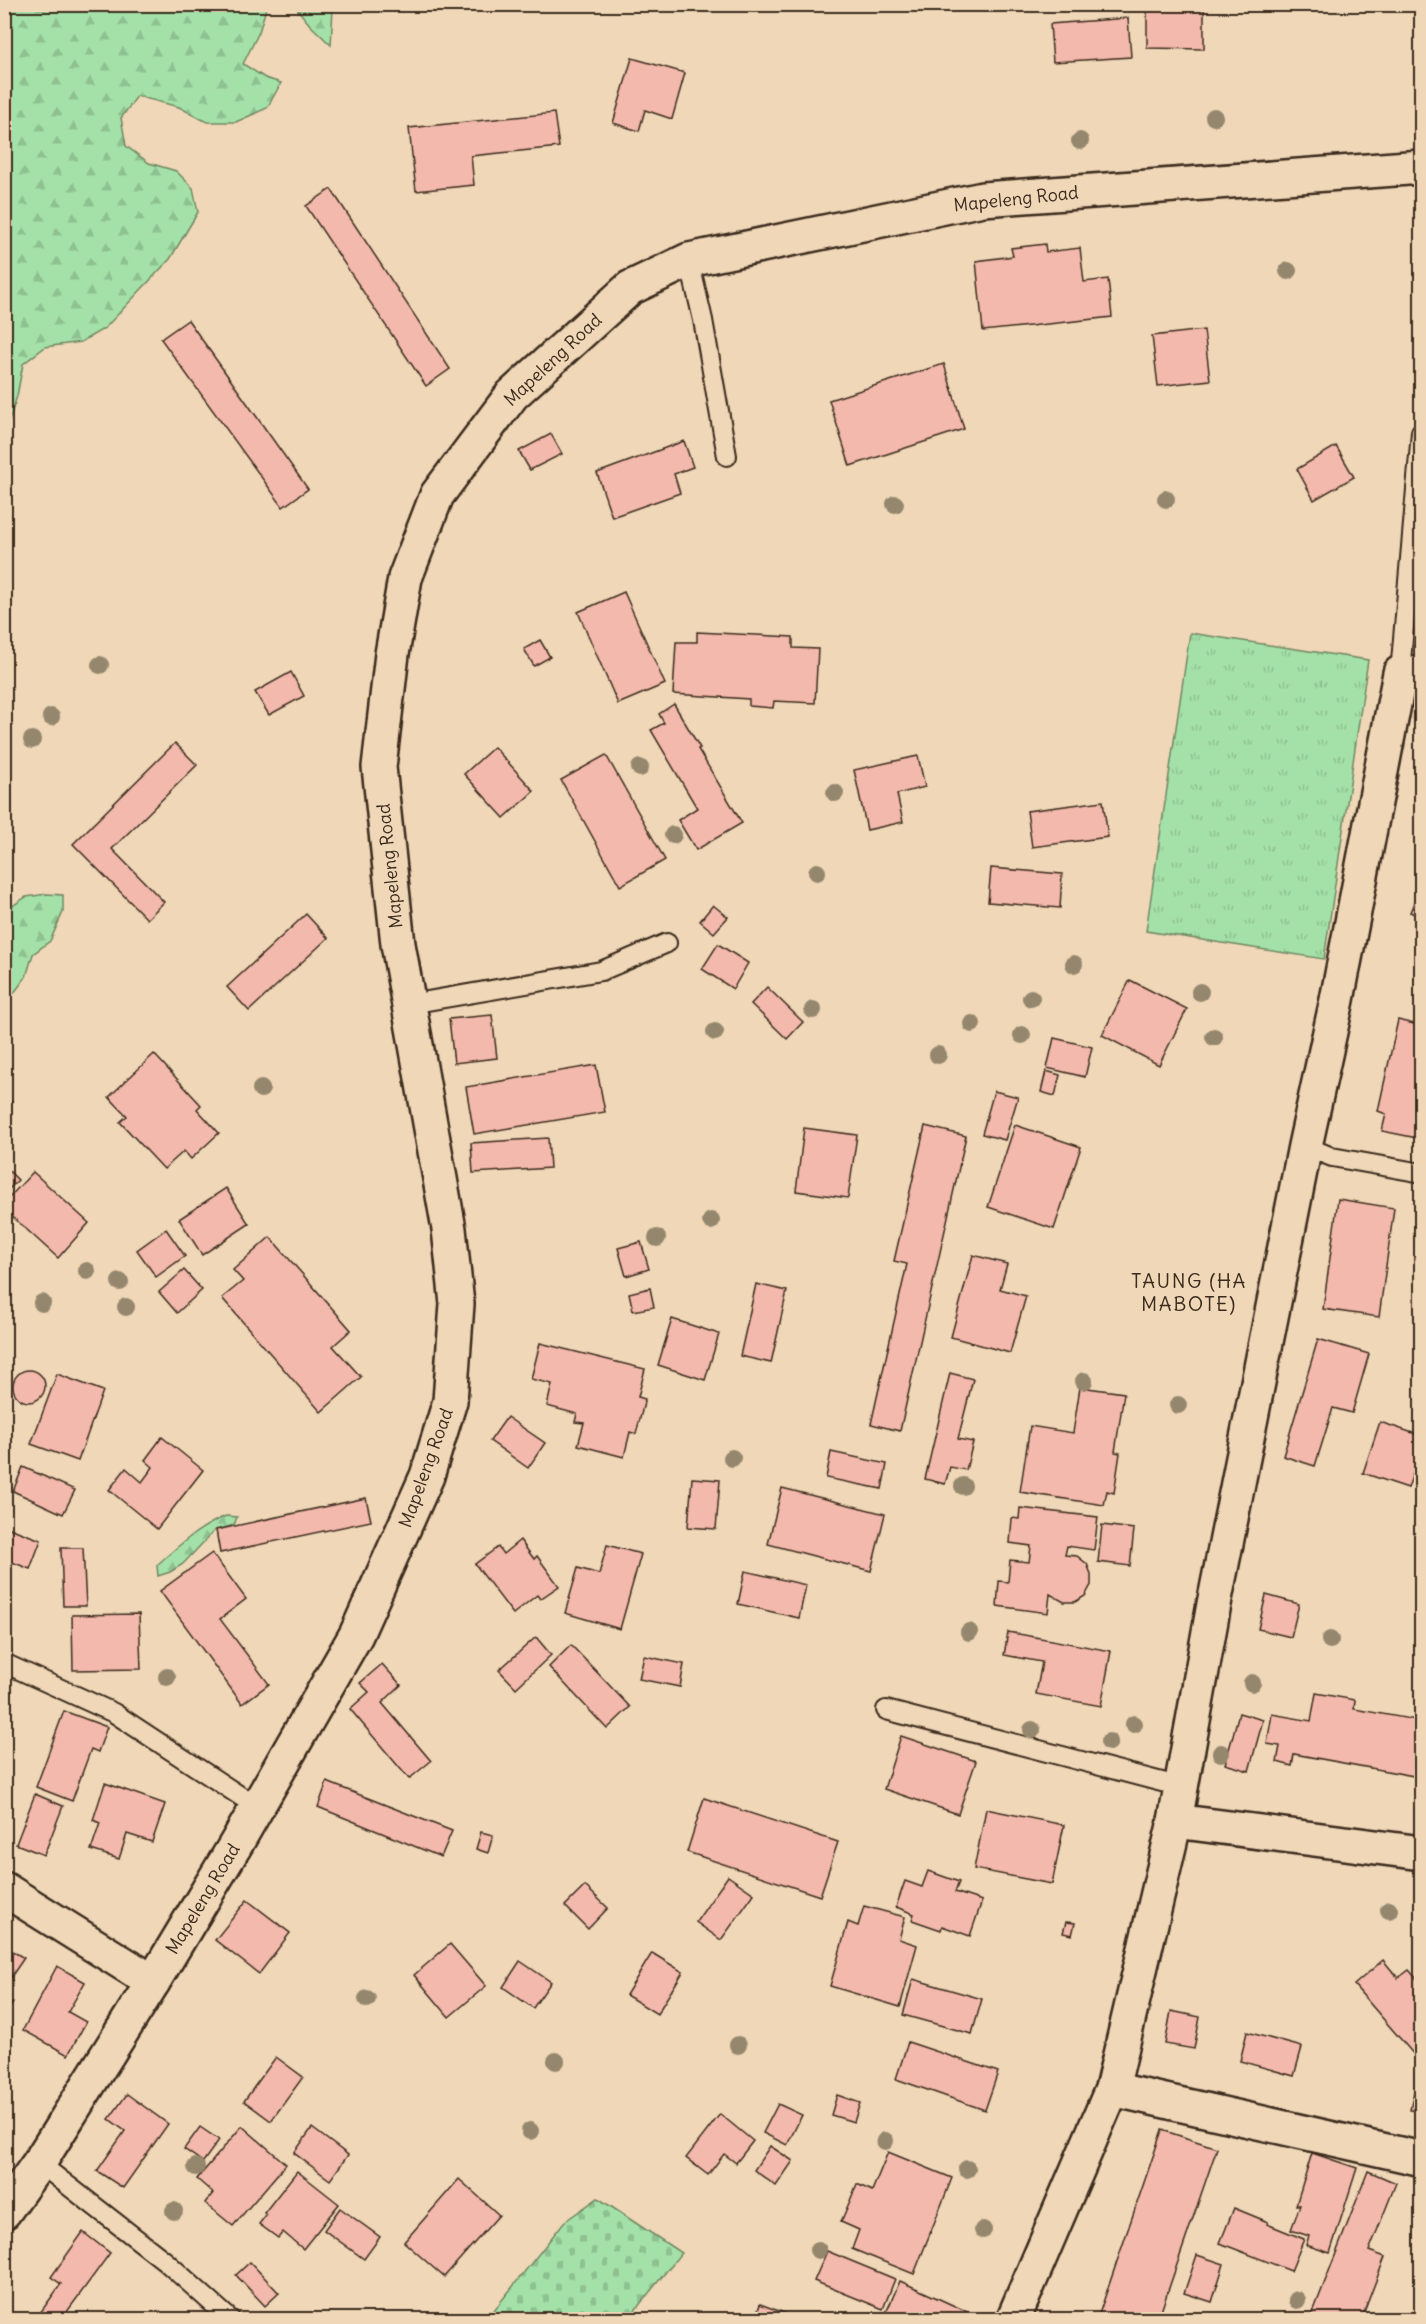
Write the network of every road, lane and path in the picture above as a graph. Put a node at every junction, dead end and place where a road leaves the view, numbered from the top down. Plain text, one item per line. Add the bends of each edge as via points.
1 (1422, 167) edge
2 (689, 260) junction
3 (1422, 432) edge
4 (727, 456) dead end
5 (1411, 673) edge
6 (667, 943) dead end
7 (410, 1004) junction
8 (1305, 1146) junction
9 (1422, 1173) edge
10 (4, 1663) edge
11 (886, 1710) dead end
12 (1181, 1787) junction
13 (257, 1807) junction
14 (1175, 1821) junction
15 (1422, 1853) edge
16 (4, 1889) edge
17 (153, 1982) junction
18 (1112, 2089) junction
19 (1422, 2159) edge
20 (39, 2163) junction
21 (4, 2212) edge
22 (231, 2319) edge
23 (1013, 2319) edge

1 - 2 street, Mapeleng Road via 983,199
2 - 4 lane
2 - 7 street, Mapeleng Road via 630,288 512,394 437,495 405,578 379,767 398,944
3 - 5 lane
5 - 8 street
6 - 7 lane via 600,971
7 - 13 street, Mapeleng Road via 458,1304 450,1401 427,1476 356,1635
8 - 9 lane via 1332,1157
8 - 12 street
10 - 13 lane via 114,1713
11 - 12 lane
12 - 14 street
13 - 17 street, Mapeleng Road
14 - 15 street
14 - 18 street
16 - 17 street
17 - 20 street, Mapeleng Road
18 - 19 street
18 - 23 street
20 - 21 street, Mapeleng Road
20 - 22 lane via 165,2261

